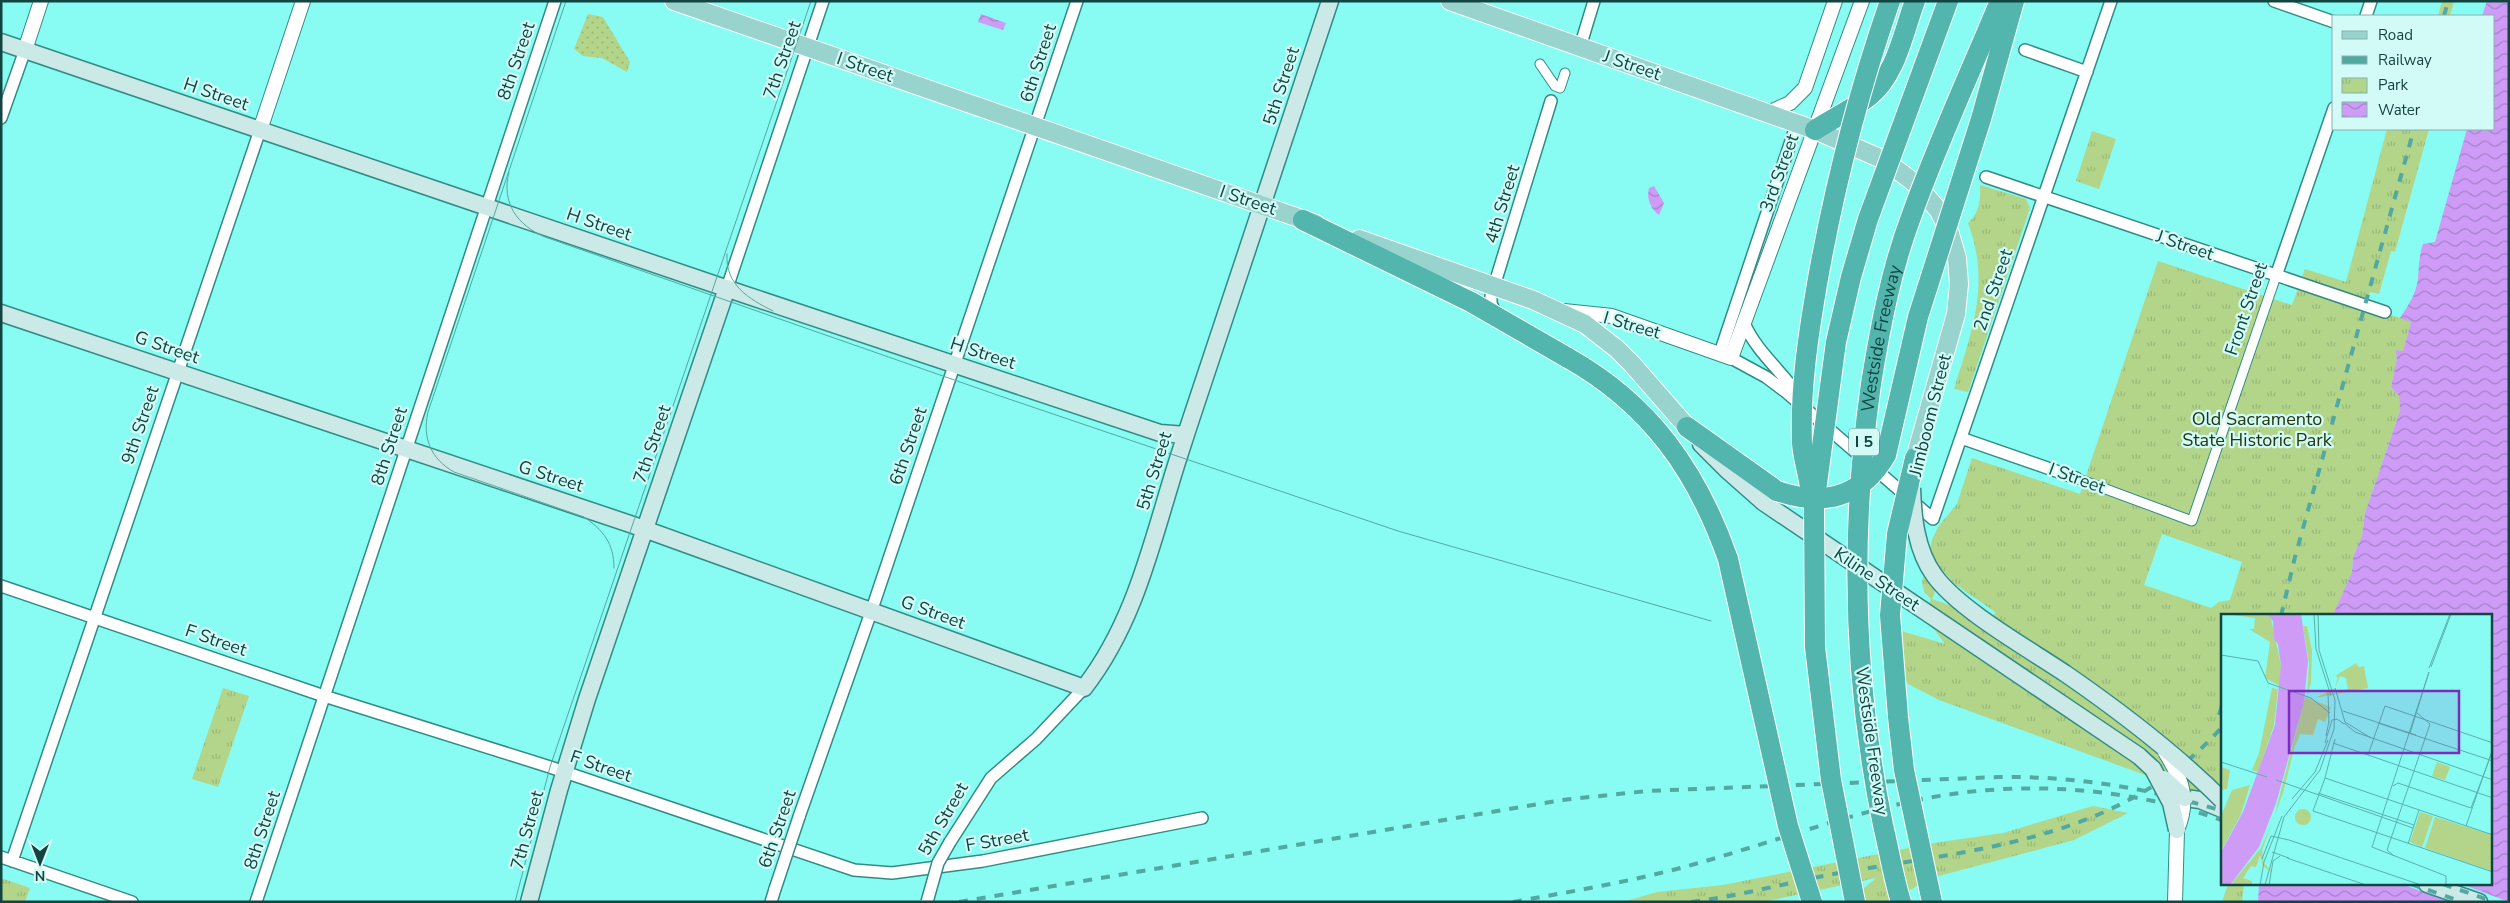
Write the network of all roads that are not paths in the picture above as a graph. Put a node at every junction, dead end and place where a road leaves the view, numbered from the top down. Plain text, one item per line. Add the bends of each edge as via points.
1 (41, 1) edge
2 (303, 1) edge
3 (555, 1) edge
4 (674, 1) edge
5 (823, 1) edge
6 (1077, 1) edge
7 (1330, 1) edge
8 (1450, 1) edge
9 (1594, 1) edge
10 (1835, 1) edge
11 (1862, 1) edge
12 (1890, 1) edge
13 (1915, 1) edge
14 (1948, 1) edge
15 (2000, 1) edge
16 (2014, 1) edge
17 (2112, 1) edge
18 (2274, 1) edge
19 (2371, 1) edge
20 (2366, 15) edge
21 (2332, 21) edge
22 (1, 42) edge
23 (808, 47) junction
24 (1580, 47) junction
25 (24, 50) junction
26 (2025, 50) dead end
27 (1540, 64) dead end
28 (2087, 72) junction
29 (1565, 73) dead end
30 (1551, 101) dead end
31 (1768, 113) junction
32 (2332, 114) edge
33 (1, 118) edge
34 (1036, 126) junction
35 (1806, 126) junction
36 (260, 130) junction
37 (1986, 177) dead end
38 (2044, 196) junction
39 (1263, 205) junction
40 (485, 207) junction
41 (1303, 220) junction
42 (2276, 276) junction
43 (1494, 286) junction
44 (727, 288) junction
45 (1560, 311) junction
46 (2384, 312) dead end
47 (1, 313) edge
48 (1497, 316) junction
49 (1744, 323) junction
50 (1726, 355) junction
51 (955, 365) junction
52 (178, 372) junction
53 (1810, 413) junction
54 (1687, 427) joint
55 (1186, 435) junction
56 (1960, 438) junction
57 (407, 450) junction
58 (1915, 458) junction
59 (2076, 478) joint
60 (1770, 497) junction
61 (1814, 506) junction
62 (1933, 519) joint
63 (2192, 521) joint
64 (644, 529) junction
65 (1, 586) edge
66 (871, 611) junction
67 (95, 617) junction
68 (1084, 688) junction
69 (324, 696) junction
70 (2162, 747) junction
71 (2153, 769) junction
72 (564, 772) junction
73 (2185, 798) junction
74 (2221, 799) edge
75 (2221, 809) edge
76 (1202, 818) dead end
77 (2177, 830) junction
78 (7, 859) edge
79 (2433, 886) edge
80 (132, 902) edge
81 (256, 902) edge
82 (529, 902) edge
83 (771, 902) edge
84 (927, 902) edge
85 (1812, 902) edge
86 (1855, 902) edge
87 (1901, 902) edge
88 (1932, 902) edge
89 (2175, 902) edge
90 (2479, 902) edge

1 - 25 street
2 - 36 street, 9th Street
3 - 40 street, 8th Street
4 - 23 main road, I Street
5 - 23 street, 7th Street
6 - 34 street, 6th Street
7 - 39 main road, 5th Street
8 - 24 main road, J Street
9 - 24 street
10 - 31 street, 3rd Street via 1805,88 1790,104
11 - 35 street, 3rd Street via 1841,64
12 - 61 highway, bridge via 1866,73 1843,160 1810,321 1803,376 1802,444
13 - 35 highway via 1893,63 1882,83 1867,98
14 - 61 highway, I 5, bridge via 1868,219 1852,276 1836,342
15 - 87 highway, Westside Freeway / I 5, bridge via 1910,217 1883,317 1864,437 1857,544 1864,714 1872,772
16 - 60 highway, bridge via 1982,119 1918,317 1886,454 1874,474 1864,483 1840,495 1812,499
17 - 28 street, 2nd Street
18 - 21 street
19 - 20 street
22 - 25 main road, H Street
23 - 34 main road, I Street
23 - 44 street, 7th Street
24 - 31 main road, J Street
25 - 33 street
25 - 36 main road, H Street
26 - 28 street
27 - 29 street via 1555,86 1560,88
28 - 38 street, 2nd Street
30 - 43 street, 4th Street
31 - 35 main road, J Street
32 - 42 street, Front Street
34 - 39 main road, I Street
34 - 51 street, 6th Street
35 - 49 street, 3rd Street
35 - 50 street, 3rd Street
35 - 58 main road, Jimboom Street via 1854,145 1899,169 1939,211 1954,246 1960,284 1956,314
36 - 40 main road, H Street
36 - 52 street, 9th Street
37 - 38 street, J Street
38 - 42 street, J Street
38 - 56 street, 2nd Street
39 - 41 main road, I Street
39 - 55 main road, 5th Street
40 - 44 main road, H Street
40 - 57 street, 8th Street
41 - 43 main road, I Street
41 - 48 highway
42 - 46 street, J Street
42 - 63 street, Front Street
43 - 45 main road, I Street
43 - 48 street, 4th Street via 1491,303
44 - 51 main road, H Street
44 - 64 main road, 7th Street
45 - 50 street, I Street via 1612,316
45 - 54 main road via 1585,324 1617,349
47 - 52 main road, G Street
48 - 85 highway, bridge via 1608,383 1650,422 1690,475 1715,523 1728,559 1788,826
49 - 50 street, 3rd Street
49 - 53 street, I Street via 1756,345 1790,382
50 - 53 street, I Street via 1766,377
51 - 55 main road, H Street via 1160,433
51 - 66 street, 6th Street
52 - 57 main road, G Street
52 - 67 street, 9th Street
53 - 62 street, I Street
54 - 60 highway
55 - 68 main road, 5th Street via 1142,581 1113,644
56 - 59 street, I Street
56 - 62 street, 2nd Street
57 - 64 main road, G Street
57 - 69 street, 8th Street
58 - 70 main road, Jimboom Street, bridge via 1912,492 1917,534 1927,564 1944,586 1976,613 2109,703
58 - 88 highway, bridge via 1898,534 1892,582 1892,644 1904,770
59 - 63 street, I Street
60 - 71 main road, Kiline Street, bridge
61 - 86 highway, I 5, bridge via 1815,647 1831,780
64 - 66 main road, G Street
64 - 72 main road, 7th Street
65 - 67 street, F Street
66 - 68 main road, G Street
66 - 83 street, 6th Street, bridge
67 - 69 street, F Street
67 - 78 street, 9th Street
68 - 84 street, 5th Street, bridge via 1036,739 991,778 938,863
69 - 72 street, F Street
69 - 81 street, 8th Street
70 - 73 street, bridge via 2176,770
70 - 74 main road, Jimboom Street, bridge
71 - 73 main road, Kiline Street, bridge
71 - 77 main road, bridge via 2171,803
72 - 76 street, F Street via 837,866 874,873 983,861
72 - 82 main road, 7th Street
73 - 75 main road, Kiline Street
73 - 77 street, bridge via 2184,814
77 - 89 street
78 - 80 street
79 - 90 main road

